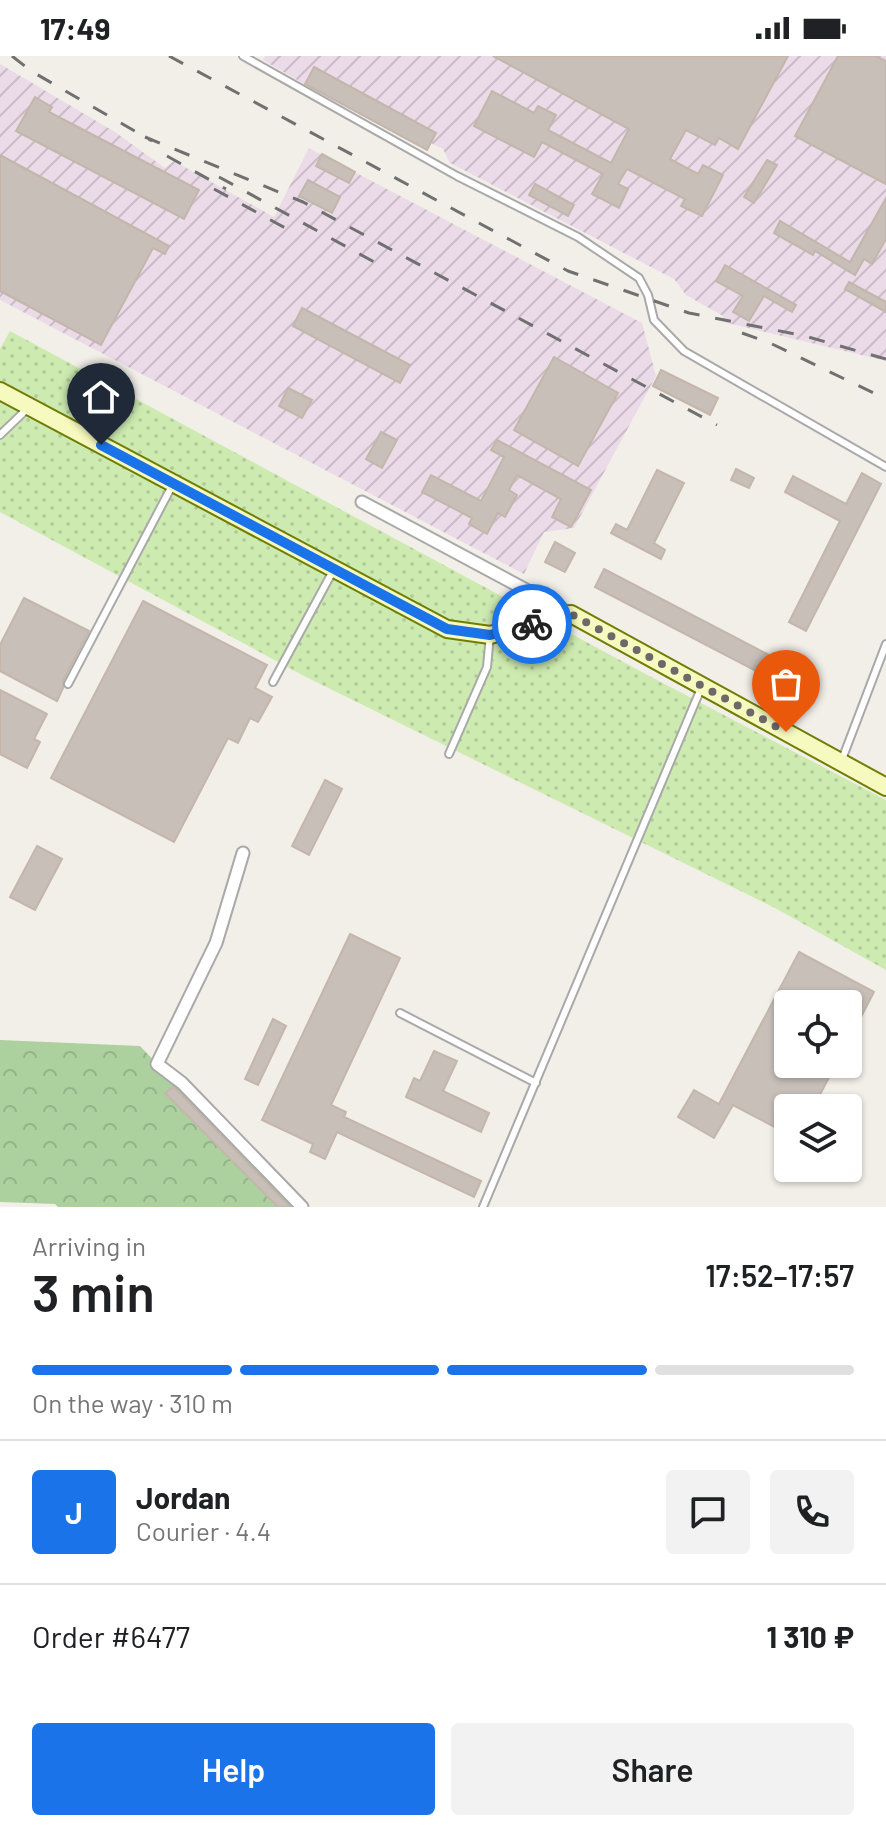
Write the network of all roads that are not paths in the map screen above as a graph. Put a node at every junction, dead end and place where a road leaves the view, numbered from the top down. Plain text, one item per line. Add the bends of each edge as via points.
1 (243, 56) edge
2 (0, 391) edge
3 (29, 407) junction
4 (0, 435) edge
5 (886, 467) edge
6 (173, 484) junction
7 (362, 502) dead end
8 (334, 569) junction
9 (571, 614) junction
10 (490, 635) junction
11 (886, 644) edge
12 (273, 682) dead end
13 (68, 684) dead end
14 (702, 686) junction
15 (449, 754) dead end
16 (841, 762) junction
17 (886, 787) edge
18 (243, 853) dead end
19 (400, 1013) dead end
20 (536, 1083) junction
21 (302, 1207) edge
22 (483, 1207) edge

1 - 5 lane via 578,237 639,278 654,320 684,351
2 - 3 street
3 - 4 lane
3 - 6 street
6 - 8 street
6 - 13 lane
7 - 9 street
8 - 10 street via 447,629
8 - 12 lane
9 - 10 street
9 - 14 street
10 - 15 lane via 487,667
11 - 16 lane
14 - 16 street
14 - 20 lane
16 - 17 street
18 - 21 street via 216,943 157,1064 182,1083
19 - 20 lane
20 - 22 lane

